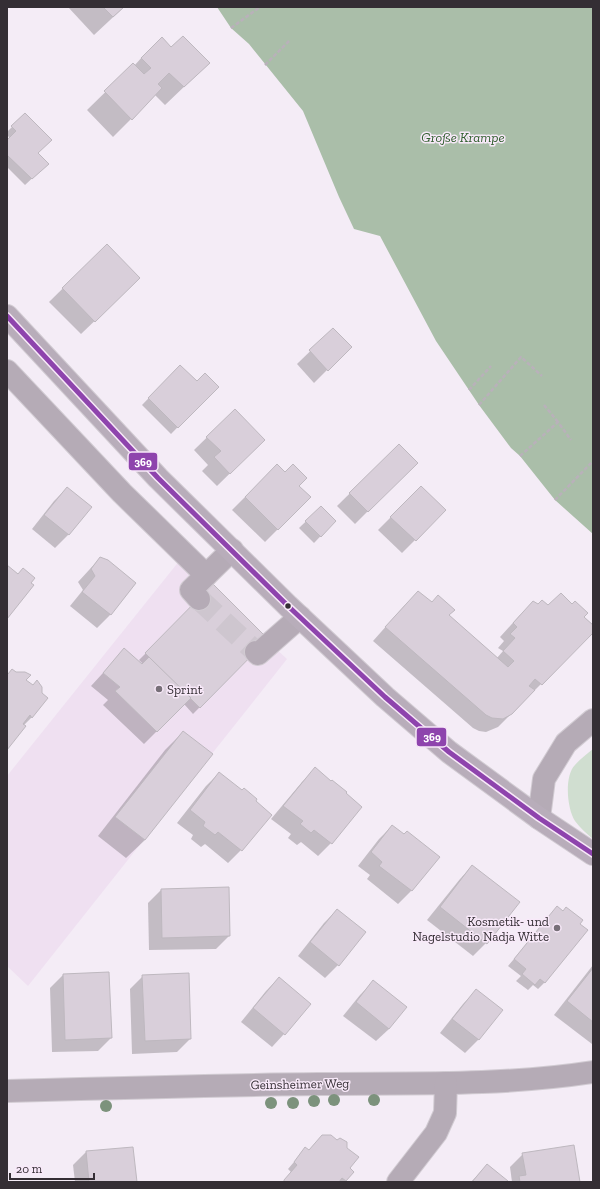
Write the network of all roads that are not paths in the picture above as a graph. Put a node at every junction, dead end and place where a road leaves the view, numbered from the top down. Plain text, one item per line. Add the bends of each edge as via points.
1 (10, 325) edge
2 (7, 371) edge
3 (232, 550) junction
4 (206, 575) junction
5 (199, 599) tunnel mouth
6 (300, 617) junction
7 (256, 652) dead end
8 (593, 720) edge
9 (539, 818) junction
10 (593, 854) edge
11 (593, 1072) edge
12 (446, 1083) junction
13 (7, 1091) edge
14 (398, 1182) edge

1 - 3 main road via 158,478
2 - 4 street via 122,494
3 - 4 street
3 - 6 main road
4 - 5 street via 191,590
6 - 7 street via 258,654
6 - 9 main road via 449,752
8 - 9 street via 566,743 544,779
9 - 10 main road
11 - 12 street, Geinsheimer Weg via 544,1079
12 - 13 street, Geinsheimer Weg
12 - 14 street via 445,1113 436,1133

